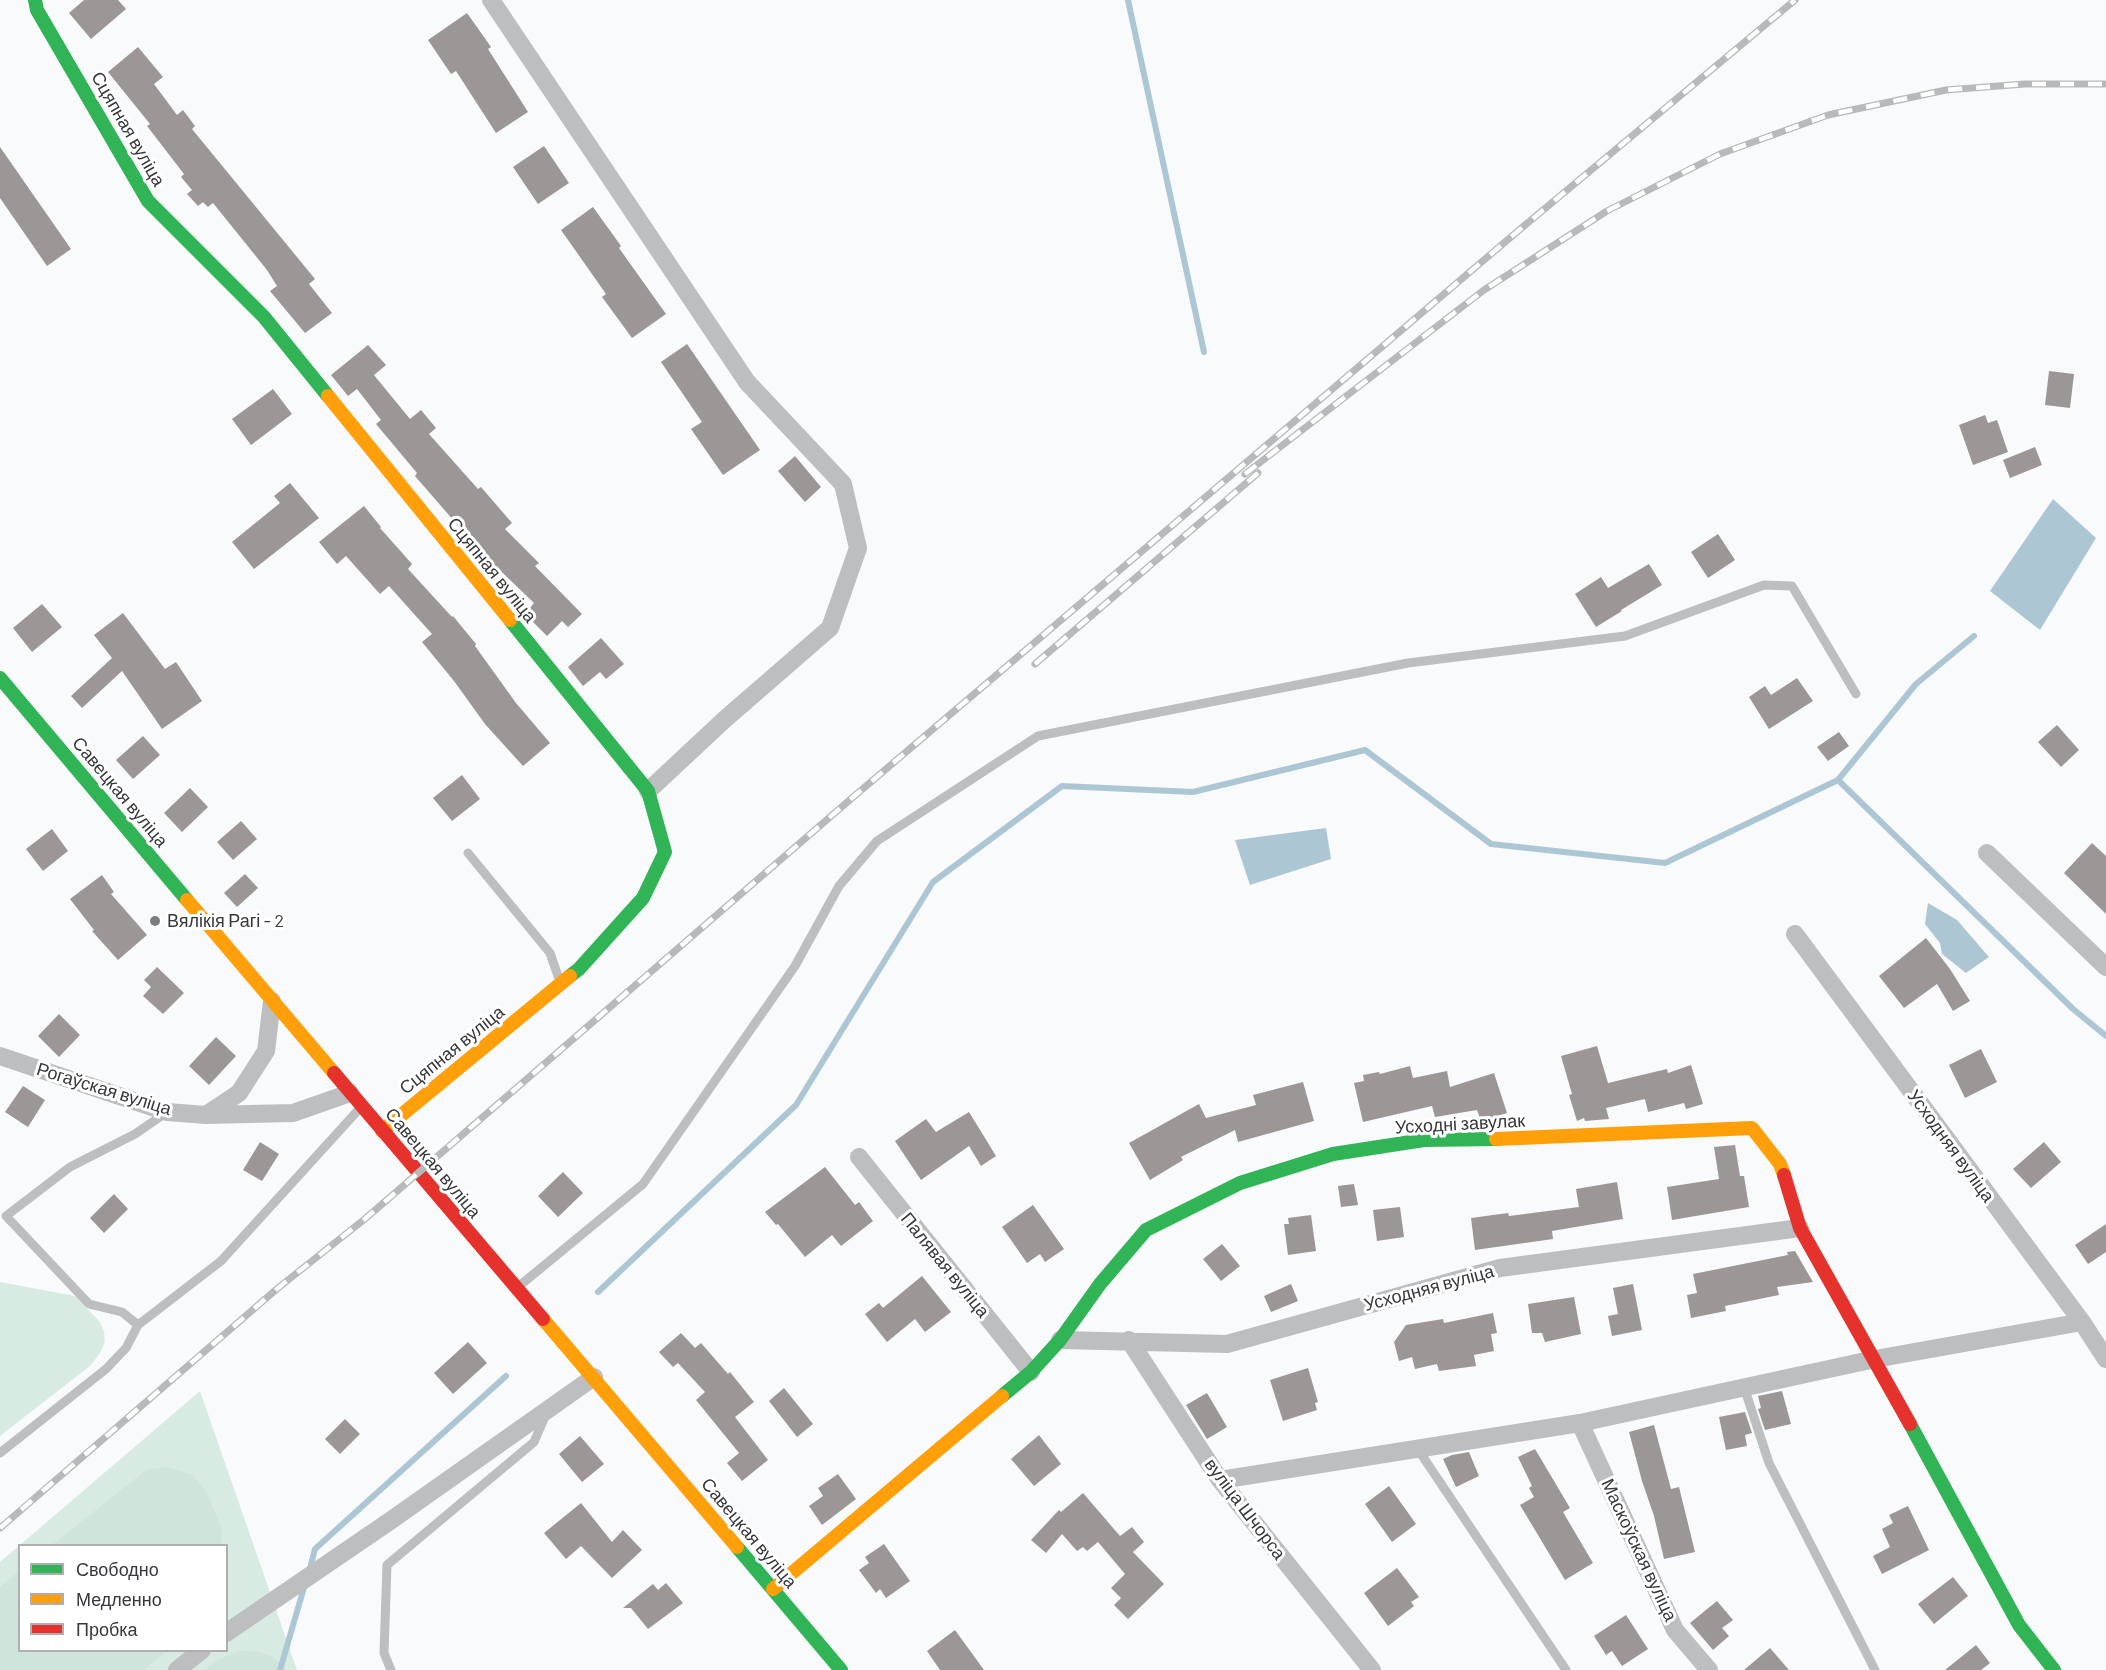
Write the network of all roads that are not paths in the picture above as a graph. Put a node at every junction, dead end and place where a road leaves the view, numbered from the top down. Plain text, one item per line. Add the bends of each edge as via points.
1 (35, 0) edge
2 (491, 0) edge
3 (0, 678) edge
4 (1856, 694) dead end
5 (648, 791) junction
6 (468, 853) dead end
7 (1987, 853) dead end
8 (1795, 934) dead end
9 (2106, 967) edge
10 (561, 984) junction
11 (272, 1001) junction
12 (0, 1056) edge
13 (356, 1100) junction
14 (167, 1112) junction
15 (206, 1115) junction
16 (382, 1131) junction
17 (859, 1157) dead end
18 (1800, 1228) junction
19 (516, 1289) junction
20 (2082, 1322) junction
21 (138, 1325) junction
22 (1060, 1340) junction
23 (1130, 1340) junction
24 (1875, 1359) junction
25 (2106, 1359) edge
26 (1031, 1372) junction
27 (594, 1377) junction
28 (1744, 1387) junction
29 (549, 1407) junction
30 (1580, 1422) junction
31 (1418, 1448) junction
32 (0, 1453) edge
33 (1220, 1479) junction
34 (773, 1590) junction
35 (228, 1632) edge
36 (199, 1652) edge
37 (177, 1670) edge
38 (391, 1670) edge
39 (841, 1670) edge
40 (1372, 1670) edge
41 (1566, 1670) edge
42 (1709, 1670) edge
43 (1875, 1670) edge
44 (2054, 1670) edge

1 - 5 street, Сцяпная вуліца via 37,10 148,201 264,317
2 - 5 street via 747,382 843,484 858,548 830,628
3 - 11 street, Савецкая вуліца
4 - 19 lane via 1792,586 1764,585 1625,636 1408,663 1038,736 877,841 838,886 795,966 643,1184
5 - 10 street, Сцяпная вуліца via 665,852 643,898
6 - 10 lane via 550,953
7 - 9 street
8 - 20 street, Усходняя вуліца
10 - 16 street, Сцяпная вуліца
11 - 13 street, Савецкая вуліца
11 - 15 street via 266,1051 239,1093
12 - 14 street, Рогаўская вуліца
13 - 15 street, Рогаўская вуліца via 293,1113
13 - 16 street, Савецкая вуліца
13 - 21 lane via 221,1261
14 - 15 street, Рогаўская вуліца
14 - 21 lane via 135,1134 70,1167 6,1216 89,1304 122,1312
16 - 19 street, Савецкая вуліца
17 - 26 street, Палявая вуліца
18 - 22 street, Усходні завулак via 1780,1164 1752,1128 1424,1140 1322,1157 1240,1183 1146,1230
18 - 23 street, Усходняя вуліца via 1500,1268 1227,1344
18 - 24 street
19 - 27 street, Савецкая вуліца
20 - 24 street
20 - 25 street, Усходняя вуліца
21 - 32 lane via 126,1348 106,1368
22 - 23 street, Усходняя вуліца
22 - 26 street, Усходні завулак
23 - 33 street, вуліца Шчорса
24 - 28 street
24 - 44 street via 2019,1626
26 - 34 street, Усходні завулак
27 - 29 street
27 - 34 street, Савецкая вуліца
28 - 30 street
28 - 43 lane via 1769,1462
29 - 35 street
29 - 38 lane via 534,1442 387,1565 384,1653
30 - 31 street
30 - 42 street, Маскоўская вуліца via 1675,1630
31 - 33 street
31 - 41 lane
33 - 40 street, вуліца Шчорса
34 - 39 street, Савецкая вуліца
36 - 37 street

